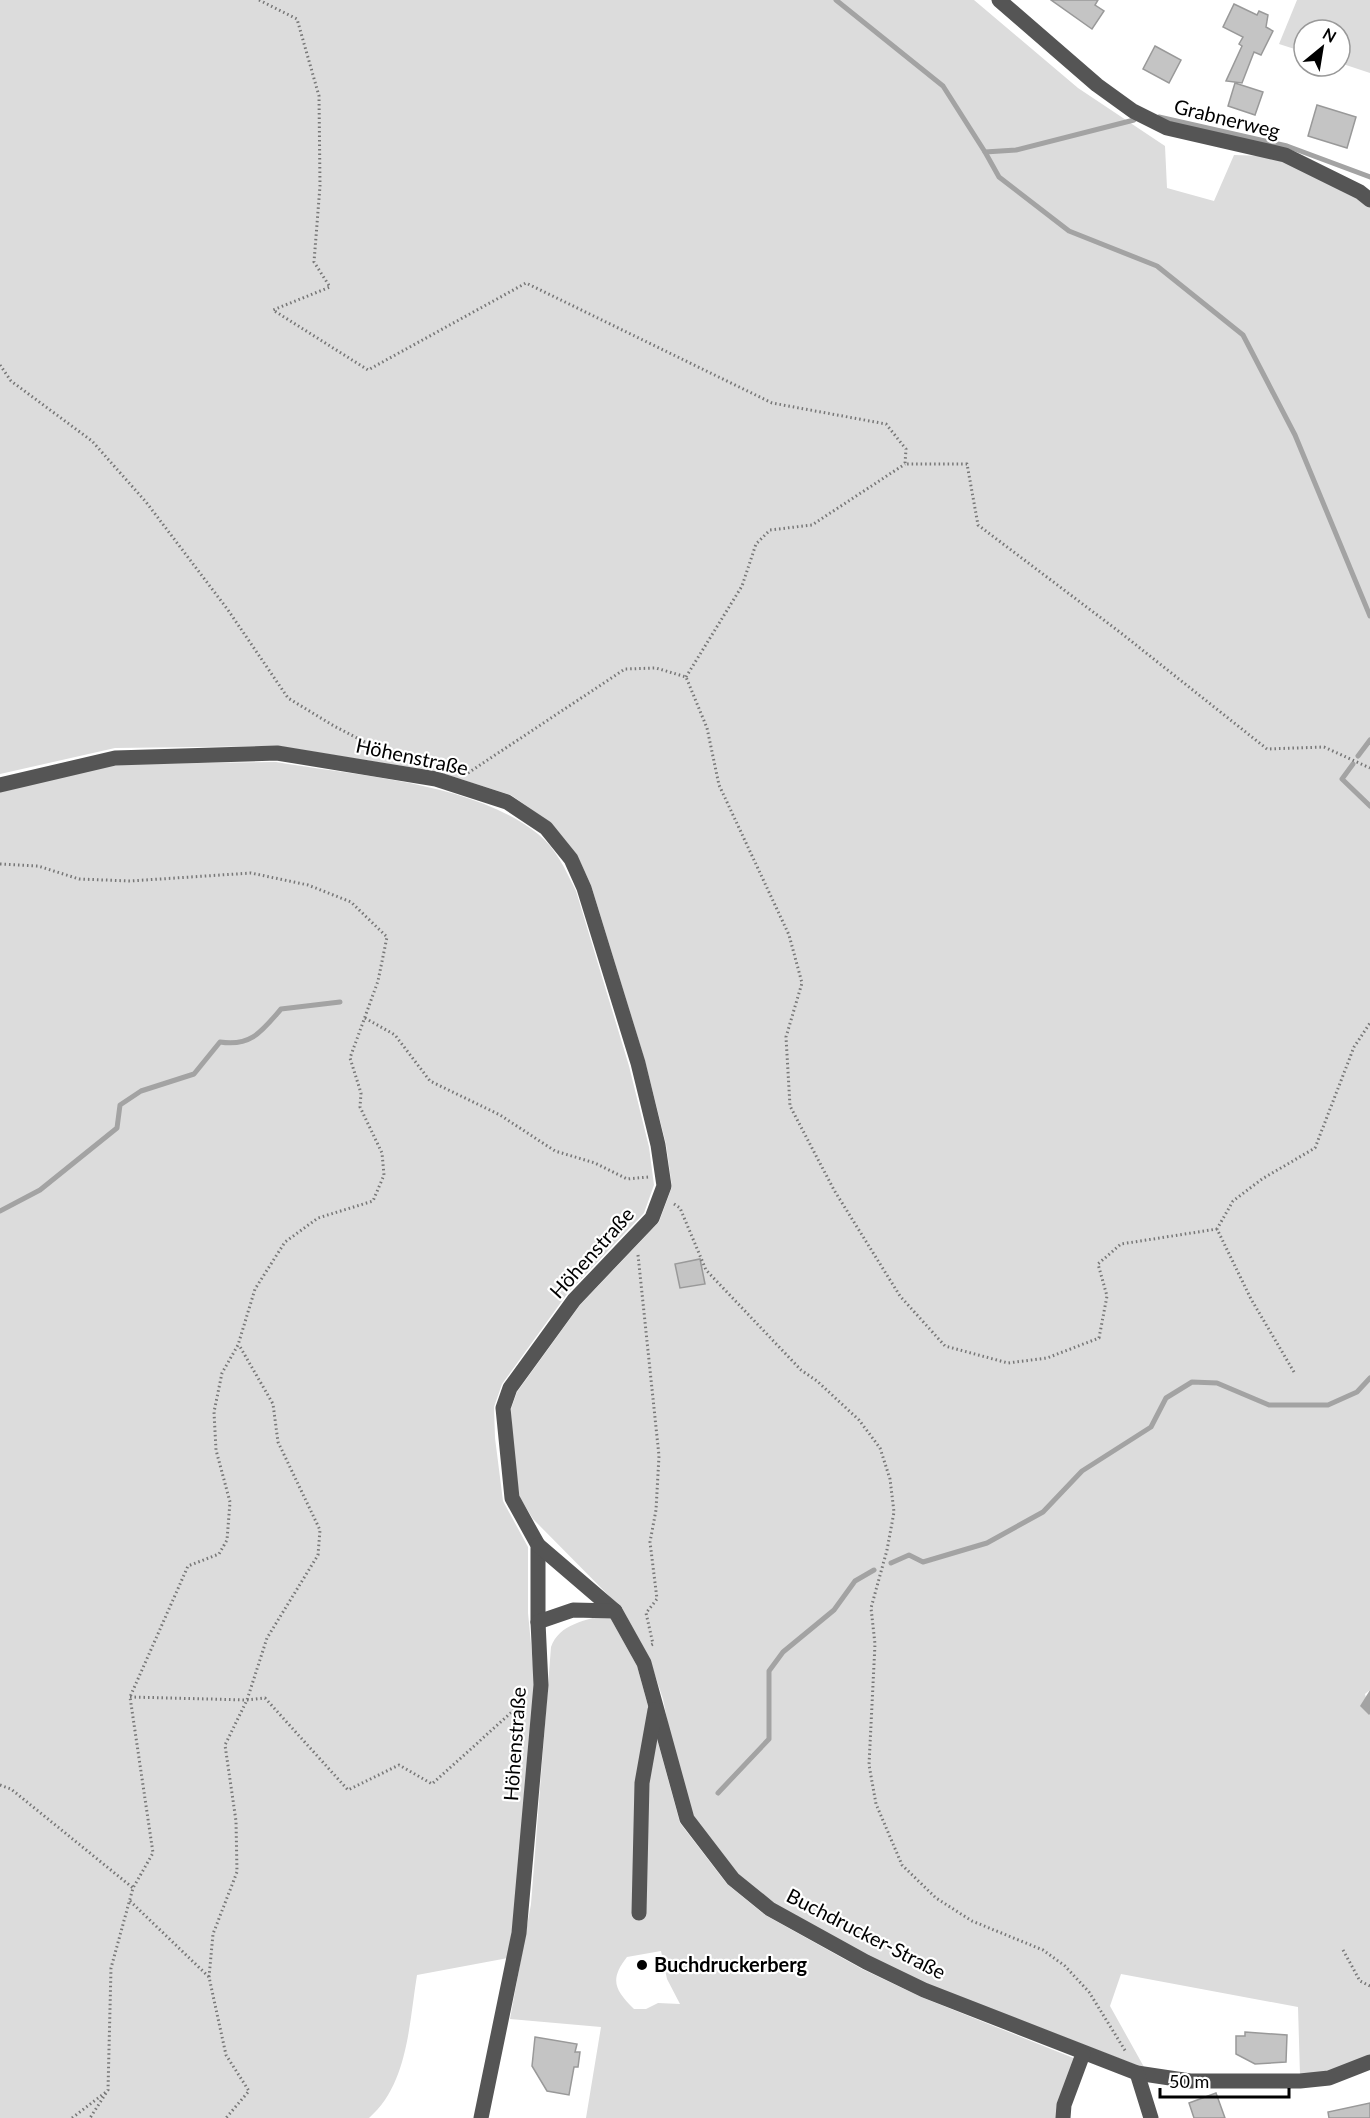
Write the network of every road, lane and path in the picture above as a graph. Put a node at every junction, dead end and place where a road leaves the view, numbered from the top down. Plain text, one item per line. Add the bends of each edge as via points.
1 (259, 0) edge
2 (999, 0) edge
3 (1370, 200) edge
4 (0, 365) edge
5 (905, 464) junction
6 (686, 677) junction
7 (395, 758) dead end
8 (1370, 768) edge
9 (452, 784) junction
10 (0, 785) edge
11 (0, 864) edge
12 (365, 1018) junction
13 (1370, 1023) edge
14 (662, 1175) junction
15 (661, 1195) junction
16 (1217, 1229) junction
17 (636, 1236) junction
18 (238, 1345) junction
19 (1294, 1372) dead end
20 (538, 1545) junction
21 (615, 1611) junction
22 (538, 1622) junction
23 (637, 1650) junction
24 (541, 1685) junction
25 (130, 1697) junction
26 (247, 1700) junction
27 (656, 1701) junction
28 (0, 1785) edge
29 (133, 1888) junction
30 (129, 1900) junction
31 (639, 1913) dead end
32 (1343, 1950) dead end
33 (209, 1977) junction
34 (1370, 1986) edge
35 (1083, 2054) junction
36 (1370, 2062) edge
37 (1137, 2073) junction
38 (108, 2090) junction
39 (72, 2118) edge
40 (90, 2118) edge
41 (226, 2118) edge
42 (482, 2118) edge
43 (1063, 2118) edge
44 (1151, 2118) edge

1 - 5 path via 297,19 319,96 320,186 314,262 330,287 273,310 368,370 526,283 772,403 886,424 906,449
2 - 3 street, Grabnerweg via 1133,111 1167,128 1285,155
4 - 7 path via 11,381 92,441 146,502 228,610 288,698
5 - 6 path via 812,525 770,530 756,544 742,586
5 - 8 path via 967,464 978,525 1267,749 1324,747
6 - 9 path via 656,668 625,669
6 - 16 path via 707,728 719,785 789,935 802,983 786,1037 790,1106 834,1190 900,1296 945,1346 1008,1363 1072,1350 1099,1338 1107,1296 1098,1264 1121,1244
9 - 10 street, Höhenstraße via 277,753 115,758
9 - 14 street, Höhenstraße via 507,802 546,828 571,859 584,888 638,1063
11 - 12 path via 38,866 79,879 199,878 251,873 308,885 351,902 387,937
12 - 14 path via 395,1035 430,1081 500,1115 555,1151 595,1162 627,1179
12 - 18 path via 350,1058 361,1093 360,1107 382,1153 384,1175 373,1201 318,1218 285,1242 255,1289
13 - 16 path via 1354,1047 1315,1148 1233,1201
14 - 15 street, Höhenstraße
15 - 17 street, Höhenstraße via 652,1218
15 - 37 path via 680,1208 706,1270 801,1370 859,1420 880,1448 890,1479 894,1512 888,1550 871,1608 875,1644 869,1765 876,1804 902,1865 936,1898 972,1921 1043,1950 1065,1966 1106,2017
16 - 19 path via 1251,1299
17 - 20 street, Höhenstraße via 574,1300 510,1388 503,1408 512,1498
17 - 23 path via 659,1456 650,1542 657,1599 646,1613 653,1644
18 - 25 path via 222,1373 214,1412 216,1450 230,1502 227,1540 219,1554 188,1566
18 - 26 path via 273,1404 278,1442 320,1530 318,1555 267,1638
20 - 21 street, Buchdrucker-Straße
20 - 22 street, Höhenstraße
21 - 22 street via 573,1610
21 - 23 street, Buchdrucker-Straße
22 - 24 street, Höhenstraße
23 - 27 street, Buchdrucker-Straße
24 - 26 path via 432,1784 399,1765 348,1790 265,1698
24 - 42 street, Höhenstraße via 520,1923
25 - 26 path
25 - 29 path via 153,1853
26 - 33 path via 225,1745 236,1821 237,1872 213,1934
27 - 31 street via 642,1783
27 - 35 street, Buchdrucker-Straße via 687,1819 733,1879 753,1896 800,1926 924,1990
28 - 29 path via 11,1789
29 - 30 path
30 - 33 path
30 - 38 path via 111,1968
32 - 34 path via 1360,1981
33 - 41 path via 226,2055 249,2091
35 - 37 street, Buchdrucker-Straße
35 - 43 street
36 - 37 street, Buchdrucker-Straße via 1329,2078 1300,2082 1190,2081
37 - 44 street
38 - 39 path
38 - 40 path

